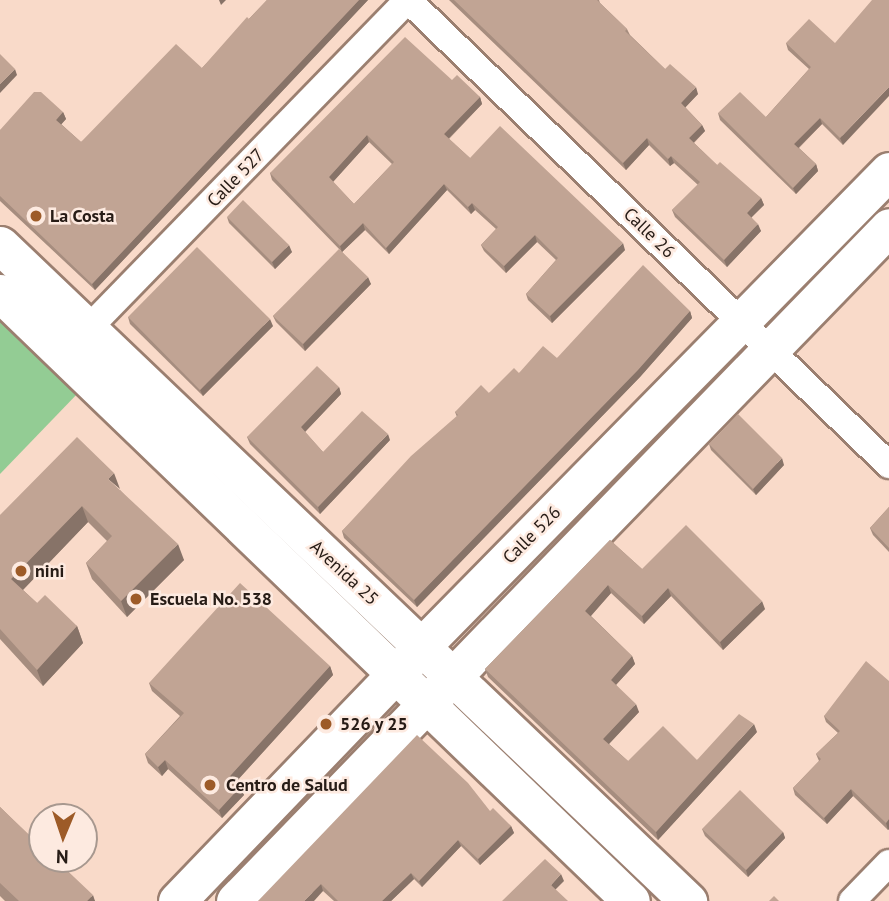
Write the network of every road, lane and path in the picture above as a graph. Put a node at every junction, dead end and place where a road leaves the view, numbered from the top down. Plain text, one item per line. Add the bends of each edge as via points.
1 (408, 0) edge
2 (889, 171) edge
3 (889, 227) edge
4 (0, 245) edge
5 (0, 293) edge
6 (741, 322) junction
7 (76, 342) junction
8 (770, 350) junction
9 (889, 465) edge
10 (422, 646) junction
11 (398, 674) junction
12 (453, 674) junction
13 (427, 703) junction
14 (889, 863) edge
15 (177, 901) edge
16 (235, 901) edge
17 (631, 901) edge
18 (688, 901) edge
19 (852, 901) edge

1 - 6 street, Calle 26
1 - 7 street, Calle 527
2 - 6 main road, Calle 526
3 - 8 main road
4 - 7 main road, Avenida 25
5 - 7 main road, Avenida 25
6 - 8 street, Calle 26
6 - 10 main road, Calle 526
7 - 10 main road, Avenida 25
7 - 11 main road, Avenida 25
8 - 9 street, Calle 26
8 - 12 main road
10 - 11 main road, Calle 526
10 - 12 main road, Avenida 25
11 - 13 main road, Avenida 25
11 - 15 main road, Calle 526
12 - 13 main road
12 - 18 main road, Avenida 25
13 - 16 main road
13 - 17 main road, Avenida 25
14 - 19 street

